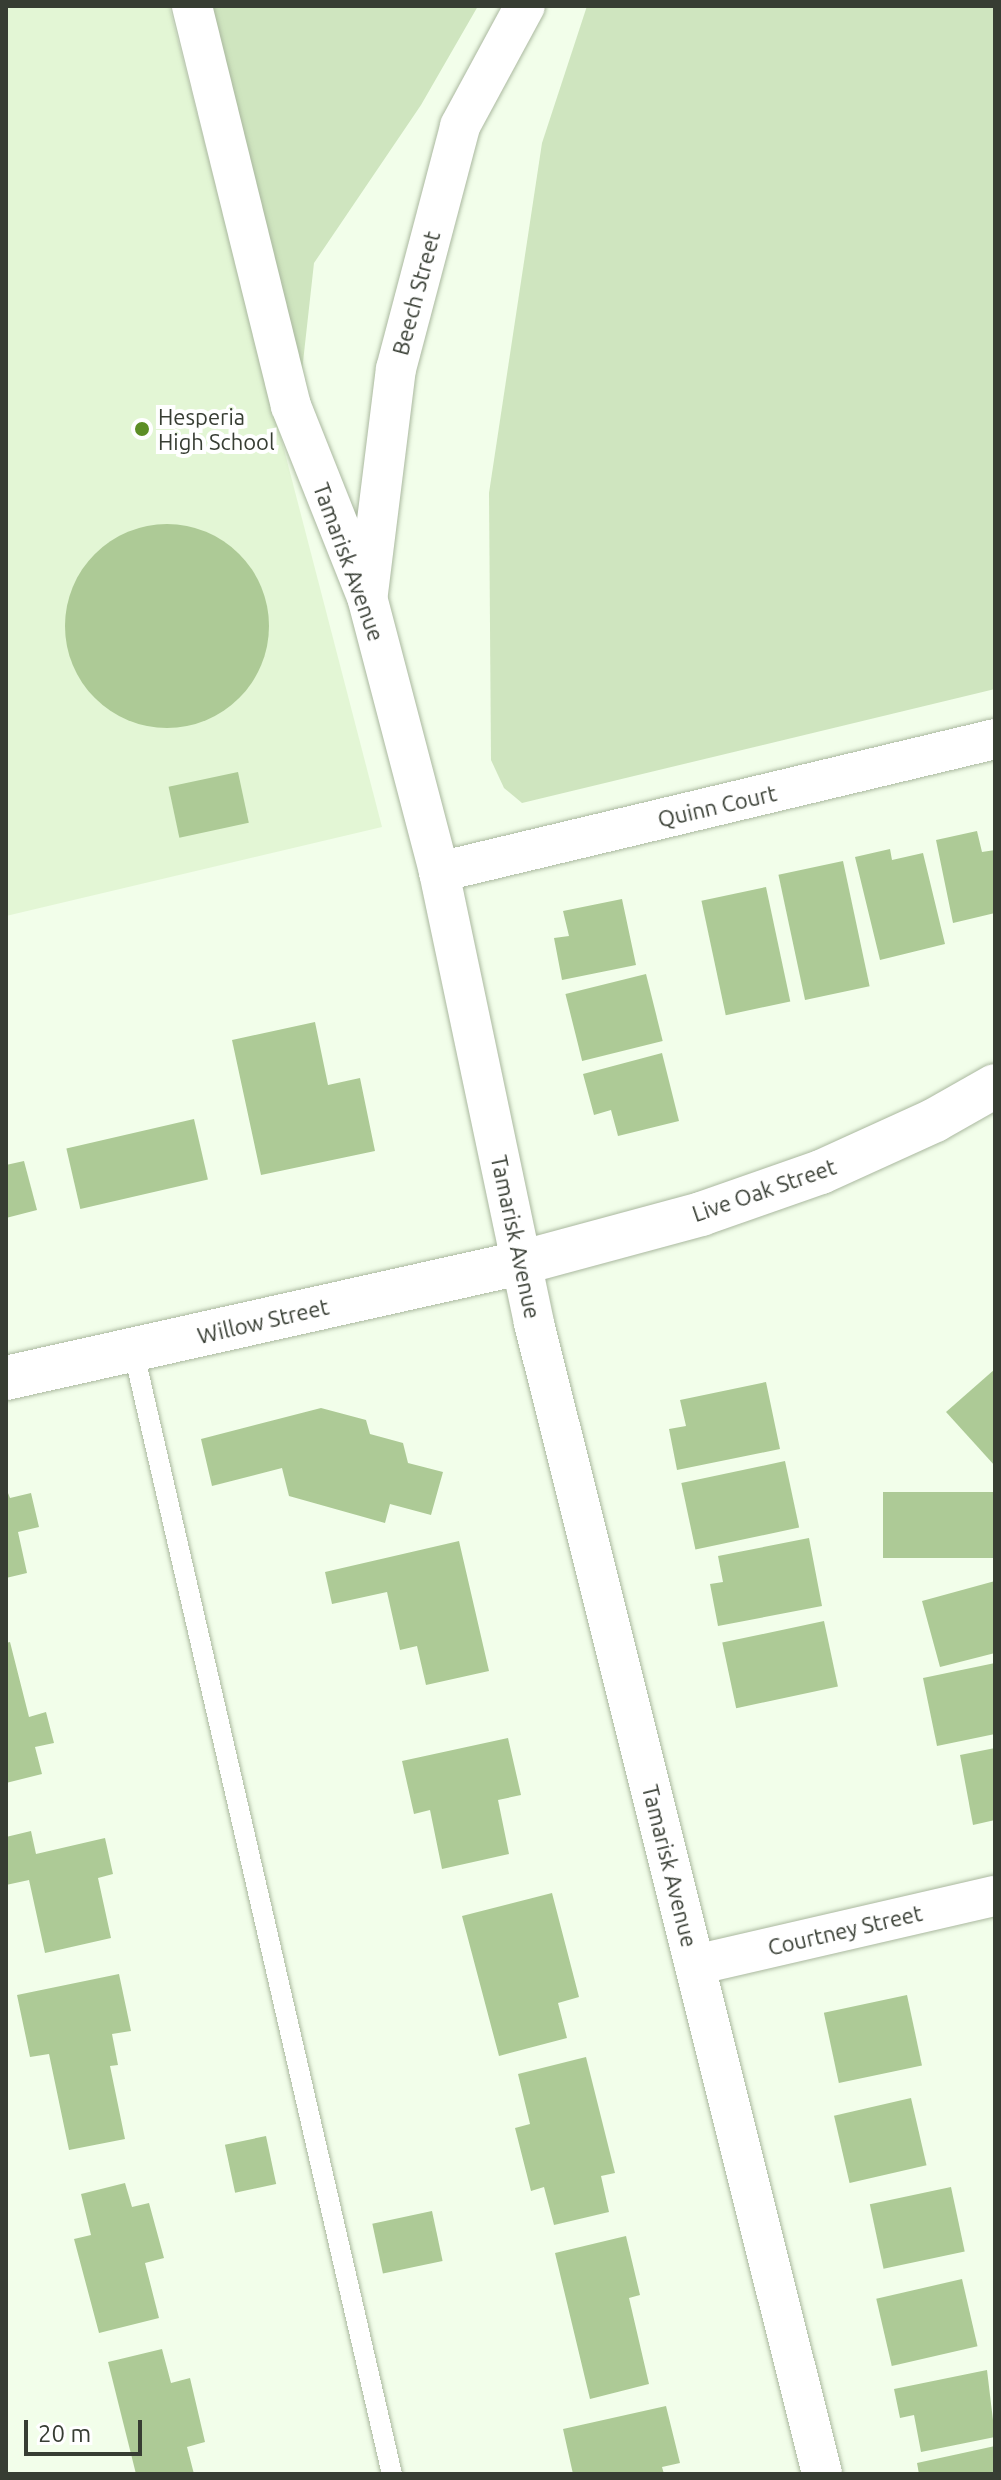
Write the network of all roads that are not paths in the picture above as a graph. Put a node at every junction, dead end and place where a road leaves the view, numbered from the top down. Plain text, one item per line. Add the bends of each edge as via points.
1 (192, 6) edge
2 (525, 6) edge
3 (367, 597) junction
4 (995, 739) edge
5 (439, 872) junction
6 (995, 1086) edge
7 (520, 1263) junction
8 (133, 1349) junction
9 (6, 1378) edge
10 (995, 1896) edge
11 (695, 1965) junction
12 (392, 2474) edge
13 (822, 2474) edge

1 - 3 street, Tamarisk Avenue via 291,406
2 - 3 street, Beech Street via 460,126 396,369
3 - 5 street, Tamarisk Avenue
4 - 5 street, Quinn Court
5 - 7 street, Tamarisk Avenue
6 - 7 street, Live Oak Street via 821,1172 701,1214
7 - 8 street, Willow Street
7 - 11 street, Tamarisk Avenue
8 - 9 street, Willow Street
8 - 12 lane
10 - 11 street, Courtney Street
11 - 13 street, Tamarisk Avenue

